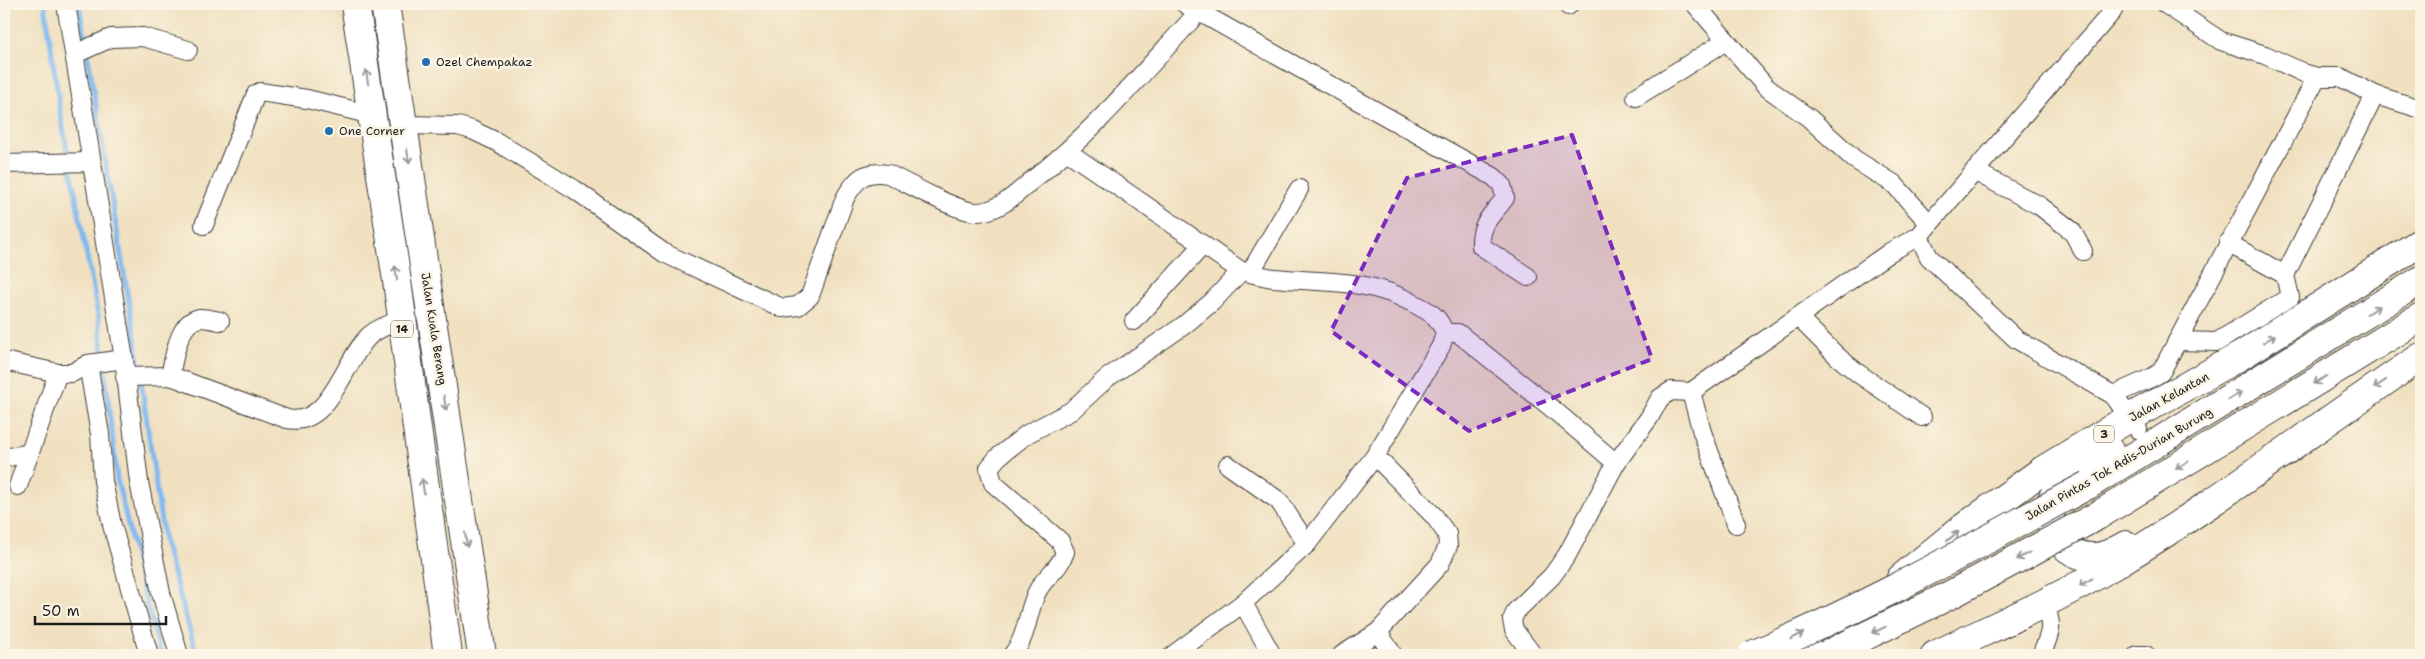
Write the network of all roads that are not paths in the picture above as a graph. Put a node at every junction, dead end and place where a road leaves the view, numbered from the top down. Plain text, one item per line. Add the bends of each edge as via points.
1 (66, 4) edge
2 (356, 4) edge
3 (385, 4) edge
4 (1695, 4) edge
5 (2116, 4) edge
6 (2165, 4) edge
7 (1197, 6) edge
8 (1726, 41) junction
9 (188, 50) dead end
10 (83, 51) junction
11 (2317, 77) junction
12 (2375, 95) junction
13 (1636, 97) dead end
14 (2421, 109) edge
15 (372, 115) junction
16 (404, 124) junction
17 (1068, 152) junction
18 (85, 162) junction
19 (4, 164) edge
20 (1974, 171) junction
21 (1299, 189) dead end
22 (204, 226) dead end
23 (1924, 229) junction
24 (2421, 242) edge
25 (2228, 243) junction
26 (1203, 245) junction
27 (2083, 251) dead end
28 (1245, 272) junction
29 (2285, 275) junction
30 (1528, 277) dead end
31 (2421, 280) edge
32 (429, 294) junction
33 (400, 311) junction
34 (1798, 317) junction
35 (2421, 317) edge
36 (220, 321) dead end
37 (1134, 321) dead end
38 (1445, 333) junction
39 (2177, 341) junction
40 (2421, 357) edge
41 (4, 361) edge
42 (93, 363) junction
43 (137, 371) junction
44 (58, 373) junction
45 (1691, 392) junction
46 (2114, 395) junction
47 (1922, 416) dead end
48 (2135, 423) junction
49 (30, 453) junction
50 (1375, 456) junction
51 (4, 458) edge
52 (1616, 463) junction
53 (2269, 464) junction
54 (1228, 465) dead end
55 (18, 486) dead end
56 (459, 492) junction
57 (1736, 524) dead end
58 (1307, 544) junction
59 (1243, 602) junction
60 (2044, 602) junction
61 (441, 610) junction
62 (1378, 632) junction
63 (1014, 654) edge
64 (149, 655) edge
65 (179, 655) edge
66 (448, 655) edge
67 (482, 655) edge
68 (1173, 655) edge
69 (1272, 655) edge
70 (1342, 655) edge
71 (1393, 655) edge
72 (1533, 655) edge
73 (1752, 655) edge
74 (1807, 655) edge
75 (1826, 655) edge
76 (1935, 655) edge
77 (2041, 655) edge
78 (2137, 655) edge
79 (2146, 655) edge

1 - 10 street
15 -> 2 main road, 14
3 - 16 main road, Jalan Kuala Berang
4 - 8 street
5 - 20 street
6 - 11 street via 2221,41
7 - 17 street via 1132,88
7 - 30 street via 1494,177 1502,185 1505,198 1485,222 1480,233 1481,246
8 - 13 street
8 - 23 street via 1766,87 1809,118 1854,159 1894,184
9 - 10 street via 143,37 111,38
10 - 18 street
11 - 12 street via 2340,77
11 - 25 street
12 - 14 street
12 - 29 street
15 - 22 street via 307,99 256,94
33 -> 15 main road, 14
16 - 17 street via 458,126 497,142 574,189 664,254 782,308 798,306 810,296 845,198 862,176 874,172 888,174 976,212 1003,204
16 -> 32 main road, Jalan Kuala Berang
17 - 26 street
18 - 19 street
18 - 43 street
20 - 23 street
20 - 27 street via 2040,206 2072,231
21 - 28 street
23 - 34 street
23 - 46 street via 1929,257 2016,339
48 -> 24 main road, Jalan Kelantan / 3
25 - 29 street
25 - 39 street
26 - 28 street
26 - 37 street
28 - 38 street via 1272,278 1352,282 1376,287 1438,317
28 - 63 street via 1183,326 1107,378 1071,411 1026,434 989,468 993,483 1060,541 1065,552 1061,565 1040,587
29 - 39 street via 2290,296 2217,342
73 -> 31 main road, Jalan Pintas Tok Adis-Durian Burung, bridge via 1927,572 2088,485
32 - 33 main road via 425,306 417,312
32 -> 56 main road, Jalan Kuala Berang
33 - 43 street via 369,336 332,394 303,421 287,420
61 -> 33 main road, 14
34 - 45 street
34 - 47 street via 1859,374
35 -> 75 main road, bridge via 2097,516 1948,596
36 - 43 street via 195,320 178,345
38 - 50 street via 1441,346
38 - 52 street via 1458,333
39 - 46 street via 2161,372
40 -> 53 main road
41 - 44 street
42 - 43 street
42 - 44 street via 72,373
42 - 64 street via 103,481 112,525
43 - 65 street via 139,482 161,593
44 - 49 street
45 - 52 street via 1671,391 1660,398
45 - 57 street
46 - 48 street
48 - 53 main road via 2059,486 2053,499 2050,512 2054,532 2066,548 2078,554 2104,556
74 -> 48 main road, Jalan Kelantan / 3 via 2009,494 2043,470
49 - 51 street
49 - 55 street
50 - 58 street
50 - 62 street via 1434,516 1447,534 1448,546 1440,564
52 - 72 street via 1567,555 1552,576 1516,611 1512,620 1514,630
53 -> 60 main road via 2115,565
54 - 58 street via 1278,501
56 - 61 main road via 445,502 439,514
56 -> 67 main road, Jalan Kuala Berang
58 - 59 street
59 - 68 street
59 - 69 street
60 - 76 main road
60 - 77 street via 2052,631
61 - 66 main road, 14
62 - 70 street
62 - 71 street
78 - 79 street

